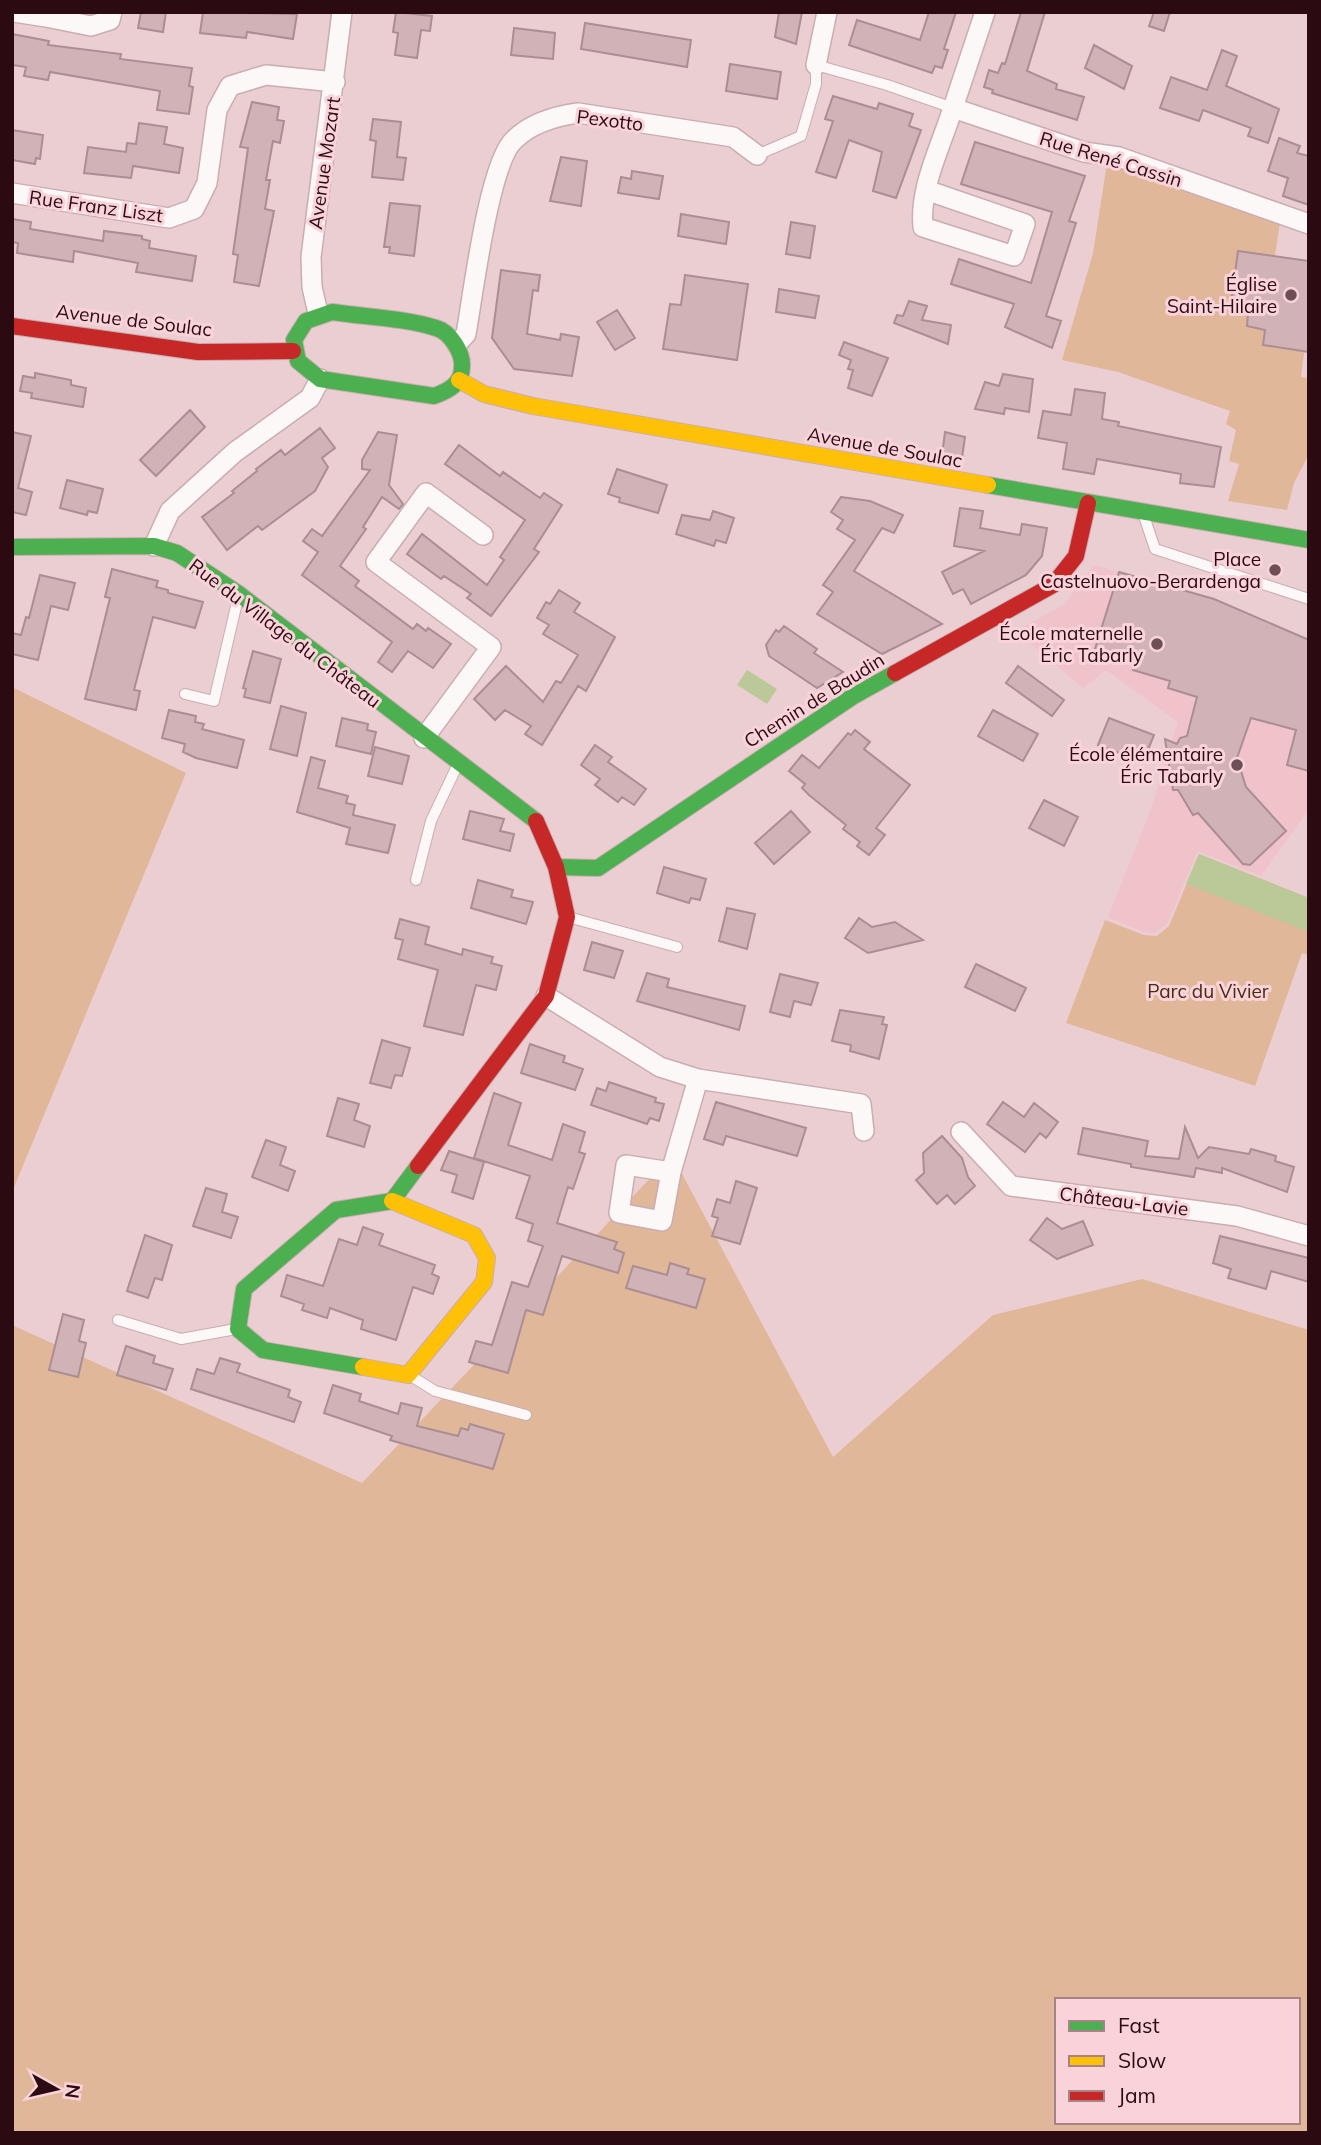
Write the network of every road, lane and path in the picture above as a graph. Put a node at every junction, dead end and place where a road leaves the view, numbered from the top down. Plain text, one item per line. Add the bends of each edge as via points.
1 (14, 12) edge
2 (112, 12) edge
3 (342, 12) edge
4 (827, 12) edge
5 (985, 12) edge
6 (48, 15) edge
7 (816, 65) junction
8 (335, 82) junction
9 (953, 108) junction
10 (757, 155) joint
11 (926, 190) junction
12 (12, 193) edge
13 (1309, 224) edge
14 (318, 313) junction
15 (12, 326) edge
16 (457, 344) junction
17 (293, 351) junction
18 (320, 379) junction
19 (459, 380) junction
20 (1088, 503) junction
21 (1143, 513) junction
22 (483, 535) dead end
23 (1309, 540) edge
24 (154, 546) junction
25 (12, 547) edge
26 (239, 594) junction
27 (1309, 599) edge
28 (185, 694) dead end
29 (424, 738) junction
30 (458, 764) junction
31 (556, 867) junction
32 (416, 880) dead end
33 (568, 917) junction
34 (677, 947) dead end
35 (546, 996) junction
36 (698, 1079) junction
37 (864, 1131) dead end
38 (961, 1132) dead end
39 (671, 1172) dead end
40 (392, 1201) junction
41 (1309, 1236) edge
42 (118, 1320) dead end
43 (238, 1329) junction
44 (408, 1375) junction
45 (526, 1415) dead end

1 - 6 street
2 - 6 street via 110,20 91,26
3 - 8 street, Avenue Mozart
4 - 7 street
5 - 9 street
7 - 9 lane, Rue René Cassin
7 - 10 lane, Pexotto via 816,84 801,136
8 - 12 street, Rue Franz Liszt via 266,75 230,86 217,110 207,183 194,209 169,218
8 - 14 street, Avenue Mozart via 312,257
9 - 11 street
9 - 13 street, Rue René Cassin via 1084,152 1119,157
10 - 16 street, Pexotto via 733,137 578,113 554,116 512,140 491,192 466,334
11 - 11 street via 921,207 923,227 1014,256 1025,224
14 - 16 street via 438,328
14 - 17 street via 296,332
15 - 17 street, Avenue de Soulac via 198,352
16 - 19 street via 462,365
17 - 18 street via 297,364
18 - 19 street via 434,396 451,390
18 - 24 street via 310,398 235,452 170,511
19 - 20 street, Avenue de Soulac via 484,394 533,406
20 - 21 street, Avenue de Soulac
20 - 31 street, Chemin de Baudin via 1085,531 1063,579 852,697 598,868
21 - 23 street, Avenue de Soulac
21 - 27 lane via 1155,549
22 - 29 street via 426,493 376,562 491,647
24 - 25 street, Rue du Village du Château
24 - 26 street, Rue du Village du Château via 177,553
26 - 28 lane via 214,701
26 - 29 street, Rue du Village du Château
29 - 30 street, Rue du Village du Château
30 - 31 street, Rue du Village du Château via 538,823
30 - 32 lane via 431,821
31 - 33 street, Rue du Village du Château
33 - 34 lane
33 - 35 street, Rue du Village du Château
35 - 36 street via 660,1067
35 - 40 street, Rue du Village du Château
36 - 37 street via 861,1104
36 - 39 street
38 - 41 street, Château-Lavie via 1011,1186 1237,1216
40 - 43 street via 336,1210 243,1289
40 - 44 street via 474,1235 487,1258 484,1282
42 - 43 lane via 181,1339
43 - 44 street via 263,1350
44 - 45 lane via 435,1391

